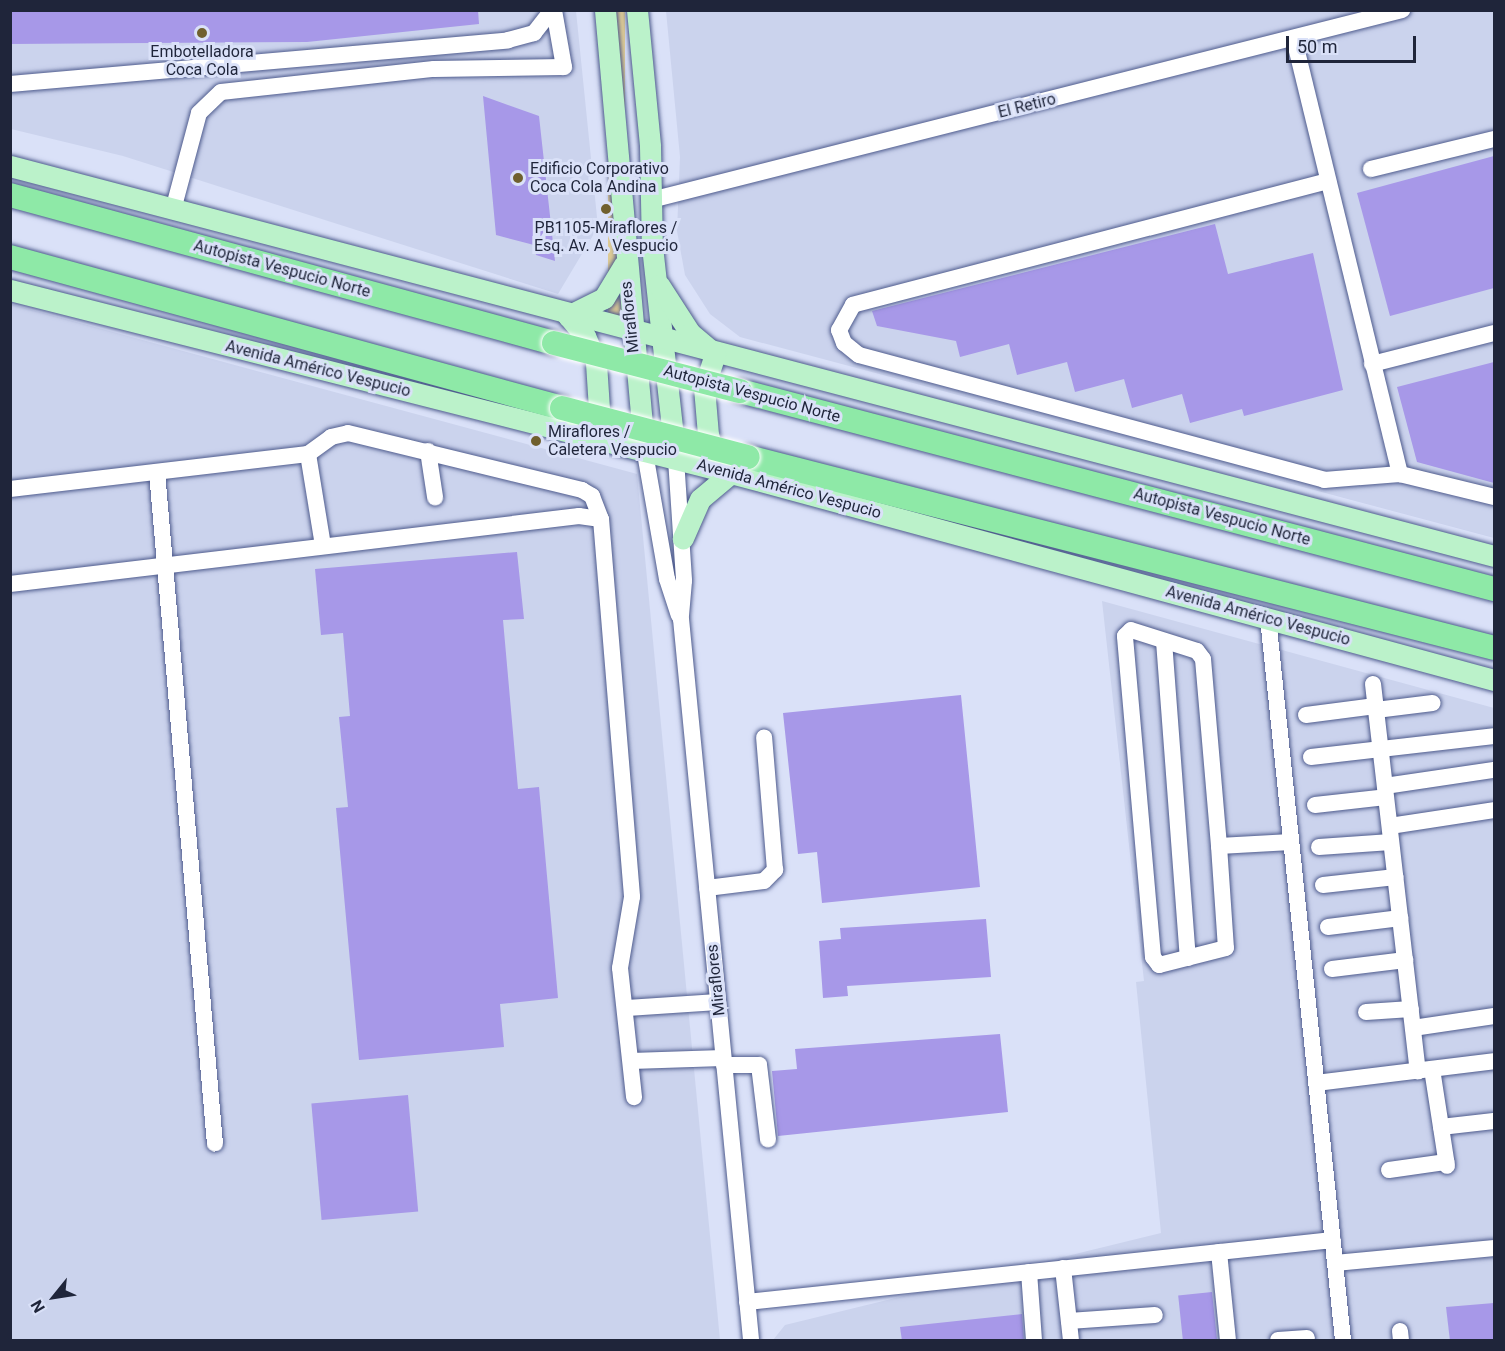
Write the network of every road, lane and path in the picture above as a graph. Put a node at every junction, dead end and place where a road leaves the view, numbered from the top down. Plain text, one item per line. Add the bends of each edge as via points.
1 (553, 10) edge
2 (605, 10) edge
3 (637, 10) edge
4 (1402, 10) edge
5 (1294, 39) junction
6 (10, 84) edge
7 (1494, 139) edge
8 (10, 166) edge
9 (1371, 169) dead end
10 (1328, 181) junction
11 (10, 195) edge
12 (651, 200) junction
13 (173, 210) junction
14 (10, 256) edge
15 (624, 265) junction
16 (656, 279) junction
17 (10, 290) edge
18 (568, 316) junction
19 (632, 333) junction
20 (1494, 333) edge
21 (662, 341) junction
22 (715, 354) junction
23 (1372, 364) junction
24 (586, 438) junction
25 (428, 452) junction
26 (645, 453) junction
27 (308, 454) junction
28 (676, 459) junction
29 (740, 465) junction
30 (157, 472) junction
31 (1400, 474) junction
32 (10, 489) edge
33 (435, 497) dead end
34 (1494, 497) edge
35 (601, 519) junction
36 (682, 538) junction
37 (323, 546) junction
38 (1494, 556) edge
39 (165, 565) junction
40 (10, 584) edge
41 (1494, 589) edge
42 (1268, 618) junction
43 (681, 619) junction
44 (1164, 640) junction
45 (1494, 648) edge
46 (1494, 680) edge
47 (1373, 684) dead end
48 (1433, 703) dead end
49 (1376, 708) junction
50 (1306, 715) dead end
51 (1494, 736) edge
52 (764, 737) dead end
53 (1380, 749) junction
54 (1311, 757) dead end
55 (1494, 770) edge
56 (1385, 791) junction
57 (1315, 805) dead end
58 (1494, 810) edge
59 (1390, 834) junction
60 (1291, 842) junction
61 (1219, 846) junction
62 (1319, 847) dead end
63 (1395, 877) junction
64 (1323, 885) dead end
65 (707, 888) junction
66 (1400, 918) junction
67 (1328, 927) dead end
68 (1188, 958) junction
69 (1405, 960) junction
70 (1332, 969) dead end
71 (718, 1002) junction
72 (627, 1008) junction
73 (1411, 1009) junction
74 (1366, 1012) dead end
75 (1494, 1017) edge
76 (1413, 1028) junction
77 (631, 1061) junction
78 (724, 1061) junction
79 (1494, 1061) edge
80 (1425, 1070) junction
81 (1316, 1083) junction
82 (634, 1097) dead end
83 (1494, 1121) edge
84 (1441, 1127) junction
85 (768, 1139) dead end
86 (215, 1144) dead end
87 (1389, 1170) dead end
88 (1333, 1239) junction
89 (1494, 1248) edge
90 (1219, 1252) junction
91 (1335, 1263) junction
92 (1063, 1268) junction
93 (1029, 1272) junction
94 (747, 1302) junction
95 (1155, 1315) dead end
96 (1069, 1322) junction
97 (1307, 1338) dead end
98 (751, 1341) edge
99 (1034, 1341) edge
100 (1071, 1341) edge
101 (1228, 1341) edge
102 (1278, 1341) edge
103 (1343, 1341) edge

1 - 6 street via 534,33 508,40
1 - 13 street via 564,68 434,69 222,92 199,113
2 - 15 main road, Miraflores
3 - 12 main road, Miraflores
4 - 5 street, El Retiro
5 - 10 street
5 - 12 street, El Retiro
7 - 9 street
8 - 13 main road
10 - 23 street
10 - 31 street via 853,305 840,330 844,343 859,355 1324,480
11 - 41 highway, Autopista Vespucio Norte, bridge via 554,343
12 - 16 main road, Miraflores
13 - 18 main road
14 - 29 highway, bridge via 562,408
15 - 18 main road via 604,298
15 - 19 main road, Miraflores
16 - 21 main road, Miraflores
16 - 22 main road via 690,333
17 - 24 main road, Avenida Américo Vespucio
18 - 19 main road
18 - 24 main road via 585,336 596,362 599,408
19 - 21 main road
19 - 26 main road, Miraflores
20 - 23 street
21 - 22 main road
21 - 28 main road, Miraflores
22 - 29 main road via 704,387 708,435 715,455
22 - 38 main road
23 - 31 street
24 - 26 main road, Avenida Américo Vespucio
25 - 27 street via 348,434 331,437
25 - 33 street
25 - 35 street via 582,490 592,496
26 - 28 main road, Avenida Américo Vespucio
26 - 43 street, Miraflores via 667,579
27 - 30 street
27 - 37 street
28 - 29 main road, Avenida Américo Vespucio
28 - 36 street, Miraflores
29 - 36 main road via 700,499
29 - 42 main road, Avenida Américo Vespucio
29 - 45 highway
30 - 32 street
30 - 39 street
31 - 34 street
35 - 37 street via 579,516
35 - 72 street via 632,897 620,953
36 - 43 street, Miraflores
37 - 39 street
39 - 40 street
39 - 86 street
42 - 46 main road, Avenida Américo Vespucio
42 - 60 street
43 - 65 street, Miraflores
44 - 61 street via 1197,651 1203,659
44 - 68 street
44 - 68 street via 1131,630 1125,636 1153,957 1159,965
47 - 49 street
48 - 49 street
49 - 50 street
49 - 53 street
51 - 53 street
52 - 65 street via 775,870 764,881
53 - 54 street
53 - 56 street
55 - 56 street
56 - 57 street
56 - 59 street
58 - 59 street
59 - 62 street
59 - 63 street
60 - 61 street
60 - 81 street
61 - 68 street via 1226,948
63 - 64 street
63 - 66 street
65 - 71 street, Miraflores
66 - 67 street
66 - 69 street
69 - 70 street
69 - 73 street
71 - 72 street
71 - 78 street, Miraflores
72 - 77 street
73 - 74 street
73 - 76 street
75 - 76 street
76 - 80 street
77 - 78 street
77 - 82 street
78 - 85 street via 759,1065
78 - 94 street, Miraflores
79 - 80 street
80 - 81 street
80 - 84 street
81 - 88 street
83 - 84 street
84 - 87 street via 1446,1164
88 - 90 street
88 - 91 street
89 - 91 street
90 - 92 street
90 - 101 street
91 - 103 street
92 - 93 street
92 - 96 street
93 - 94 street
93 - 99 street
94 - 98 street, Miraflores
95 - 96 street
96 - 100 street
97 - 102 street

